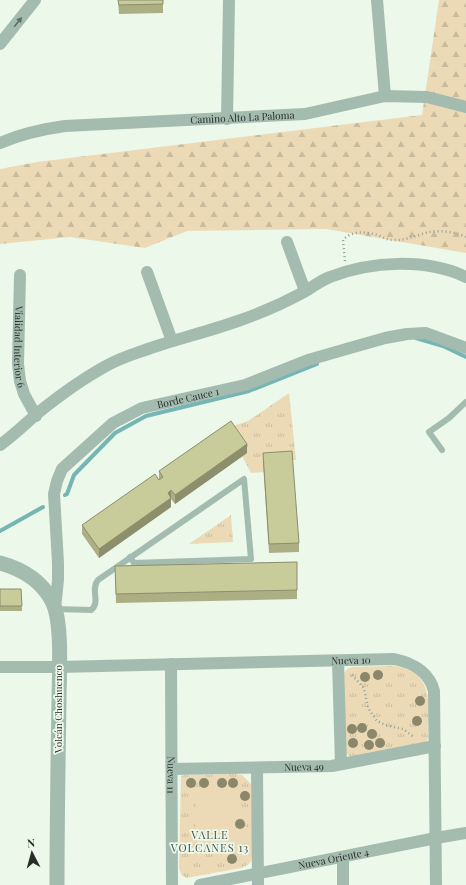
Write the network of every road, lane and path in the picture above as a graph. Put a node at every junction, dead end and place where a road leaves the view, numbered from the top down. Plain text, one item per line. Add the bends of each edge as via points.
1 (35, 0) edge
2 (229, 0) edge
3 (377, 0) edge
4 (0, 44) edge
5 (385, 96) junction
6 (466, 107) edge
7 (227, 119) junction
8 (0, 133) edge
9 (16, 136) junction
10 (0, 143) edge
11 (466, 237) edge
12 (287, 242) dead end
13 (147, 272) dead end
14 (347, 272) junction
15 (20, 275) dead end
16 (466, 277) edge
17 (305, 291) junction
18 (172, 341) junction
19 (466, 348) edge
20 (466, 402) edge
21 (36, 416) junction
22 (0, 445) edge
23 (442, 450) dead end
24 (130, 558) junction
25 (0, 563) edge
26 (55, 609) junction
27 (338, 661) junction
28 (171, 664) junction
29 (0, 667) edge
30 (59, 667) junction
31 (431, 747) junction
32 (341, 764) junction
33 (257, 768) junction
34 (172, 769) junction
35 (466, 833) edge
36 (436, 838) junction
37 (343, 857) junction
38 (258, 879) edge
39 (57, 885) edge
40 (172, 885) edge
41 (200, 885) edge
42 (342, 885) edge
43 (436, 885) edge

4 -> 1 street
2 - 7 street
3 - 5 street
5 - 6 street, Camino Alto La Paloma via 426,97
5 - 7 street, Camino Alto La Paloma via 305,114
7 - 9 street, Camino Alto La Paloma via 65,126
8 - 9 street, Camino Alto La Paloma
9 - 10 street, Camino Alto La Paloma
11 - 14 path via 435,232 392,240 368,234 348,235 343,240
12 - 17 street
13 - 18 street
14 - 16 street via 409,264 457,272
14 - 17 street via 329,277
15 - 21 street, Vialidad Interior 6 via 18,364 24,394
17 - 18 street via 261,313
18 - 21 street via 107,365
19 - 26 street, Borde Cauce 1 via 426,333 385,338 308,360 245,385 142,408 113,423 62,469 57,481 54,494 58,563
20 - 23 lane via 450,418 429,432
21 - 22 street
24 - 24 lane via 134,564 251,559 244,479
24 - 26 lane via 95,584 94,608
25 - 26 street, Volcán Choshuenco via 17,568 33,579 47,593
26 - 30 street, Volcán Choshuenco
27 - 28 street, Nueva 10
27 - 31 path via 364,688 368,708 377,721 405,730
27 - 31 street, Nueva 10 via 394,659 422,670 432,684 434,692
27 - 32 street
28 - 30 street, Nueva 10
28 - 34 street, Nueva 11
29 - 30 street, Nueva 10
30 - 39 street, Volcán Choshuenco
31 - 32 street, Nueva 49
31 - 36 street, Nueva 10
32 - 33 street, Nueva 49 via 322,767
33 - 34 street, Nueva 49
33 - 38 street
34 - 40 street, Nueva 11
35 - 36 street, Nueva Oriente 4
36 - 37 street, Nueva Oriente 4
36 - 43 street, Nueva 10
37 - 38 street, Nueva Oriente 4
37 - 42 street
38 - 41 street, Nueva Oriente 4

